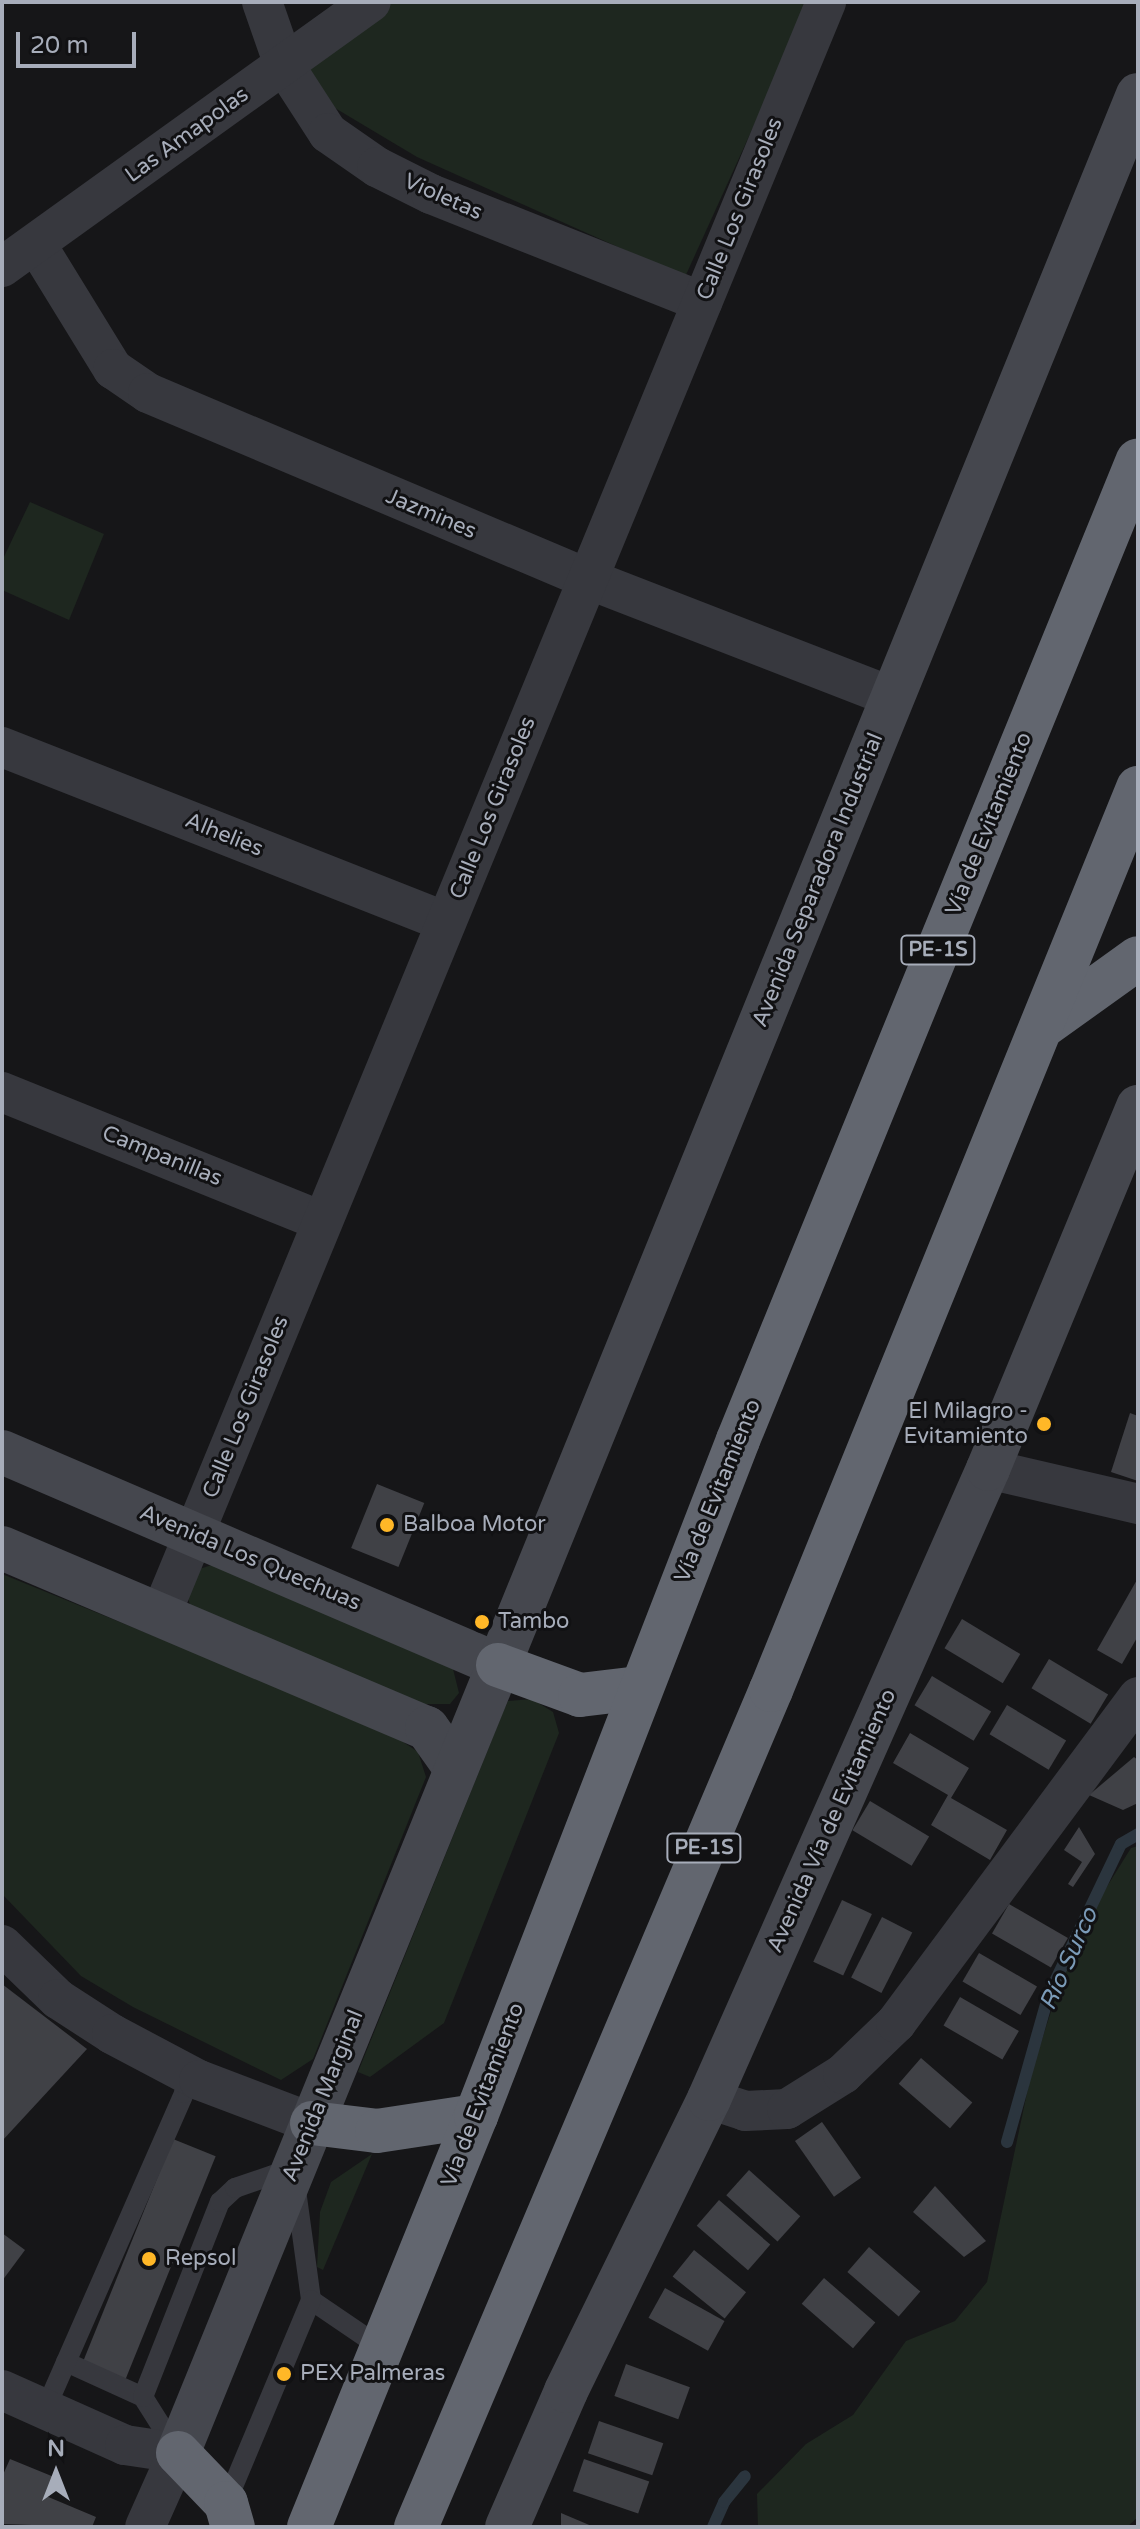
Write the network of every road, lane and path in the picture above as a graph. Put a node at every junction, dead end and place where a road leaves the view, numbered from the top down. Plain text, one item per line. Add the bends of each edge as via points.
1 (262, 2) edge
2 (371, 2) edge
3 (826, 2) edge
4 (284, 65) junction
5 (1138, 95) edge
6 (36, 244) junction
7 (2, 267) edge
8 (702, 302) junction
9 (1138, 460) edge
10 (588, 579) junction
11 (893, 697) junction
12 (2, 747) edge
13 (1138, 788) edge
14 (446, 922) junction
15 (1138, 958) edge
16 (1040, 1029) junction
17 (2, 1092) edge
18 (1138, 1107) edge
19 (322, 1221) junction
20 (2, 1452) edge
21 (988, 1469) junction
22 (1138, 1504) edge
23 (193, 1534) junction
24 (2, 1548) edge
25 (161, 1614) junction
26 (498, 1665) junction
27 (639, 1688) junction
28 (1138, 1697) edge
29 (456, 1769) junction
30 (2, 1945) edge
31 (199, 2080) junction
32 (709, 2099) junction
33 (476, 2116) junction
34 (312, 2123) junction
35 (293, 2168) junction
36 (311, 2300) junction
37 (383, 2349) junction
38 (66, 2362) junction
39 (2, 2390) edge
40 (143, 2397) junction
41 (45, 2410) junction
42 (178, 2453) junction
43 (230, 2515) edge
44 (145, 2527) edge
45 (309, 2527) edge
46 (416, 2527) edge
47 (507, 2527) edge

1 - 4 street, Violetas
2 - 4 street, Las Amapolas
3 - 8 street, Calle Los Girasoles
4 - 6 street, Las Amapolas
4 - 8 street, Violetas via 328,133 377,167 431,194
5 - 11 main road, Avenida Separadora Industrial
6 - 7 street, Las Amapolas
6 - 10 street, Jazmines via 113,369 148,393
8 - 10 street, Calle Los Girasoles
9 - 27 highway, Vía de Evitamiento / PE-1S
10 - 11 street, Jazmines
10 - 14 street, Calle Los Girasoles
11 - 26 main road, Avenida Separadora Industrial
12 - 14 street, Alhelies
13 - 16 highway, PE-1S
14 - 19 street, Calle Los Girasoles
15 - 16 highway
16 - 46 highway, PE-1S via 777,1676
17 - 19 street, Campanillas
18 - 21 main road, Avenida Vía de Evitamiento
19 - 23 street, Calle Los Girasoles
20 - 23 main road, Avenida Los Quechuas
21 - 22 street
21 - 32 main road, Avenida Vía de Evitamiento
23 - 25 street, Calle Los Girasoles
23 - 26 main road, Avenida Los Quechuas
24 - 25 main road
25 - 29 main road via 427,1728
26 - 27 highway via 580,1695
26 - 29 main road, Avenida Marginal
27 - 33 highway, Vía de Evitamiento / PE-1S
28 - 32 street via 896,2023 843,2074 787,2109 745,2111
29 - 34 main road, Avenida Marginal
30 - 31 street via 58,1999
31 - 34 street
31 - 38 lane via 184,2093
32 - 47 main road, Avenida Vía de Evitamiento via 566,2391
33 - 34 highway via 377,2131
33 - 37 highway, Vía de Evitamiento / PE-1S
34 - 35 main road, Avenida Marginal
35 - 36 lane
35 - 40 lane via 235,2188 220,2202
35 - 42 main road, Avenida Marginal
36 - 37 lane
36 - 43 lane
37 - 45 highway, Vía de Evitamiento / PE-1S
38 - 40 lane
38 - 41 lane
39 - 41 street
40 - 42 lane
41 - 42 street via 125,2445
42 - 43 highway
42 - 44 street, Avenida Marginal

